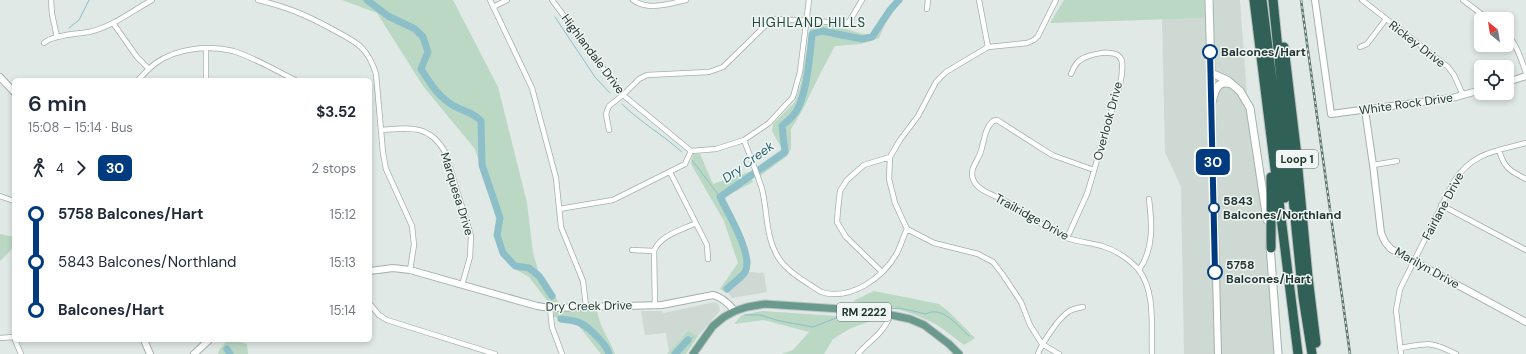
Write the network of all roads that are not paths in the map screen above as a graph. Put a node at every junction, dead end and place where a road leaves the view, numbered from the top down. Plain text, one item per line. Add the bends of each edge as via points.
1 (51, 0) edge
2 (152, 0) edge
3 (258, 0) edge
4 (490, 0) edge
5 (507, 0) edge
6 (552, 0) edge
7 (633, 0) edge
8 (686, 0) edge
9 (809, 0) edge
10 (862, 0) edge
11 (928, 0) edge
12 (979, 0) edge
13 (1056, 0) edge
14 (1209, 0) edge
15 (1254, 0) edge
16 (1262, 0) edge
17 (1273, 0) edge
18 (1279, 0) edge
19 (1315, 0) edge
20 (1362, 0) edge
21 (1463, 0) edge
22 (493, 7) junction
23 (928, 9) dead end
24 (1479, 12) edge
25 (1386, 19) junction
26 (807, 21) junction
27 (113, 23) junction
28 (57, 37) junction
29 (44, 43) dead end
30 (1514, 43) edge
31 (988, 47) junction
32 (1360, 47) dead end
33 (206, 49) junction
34 (1261, 58) junction
35 (149, 69) junction
36 (1211, 73) junction
37 (1526, 73) edge
38 (1072, 74) dead end
39 (1288, 76) junction
40 (1526, 76) edge
41 (0, 78) edge
42 (140, 78) edge
43 (206, 78) edge
44 (291, 78) edge
45 (1514, 80) edge
46 (1233, 85) junction
47 (12, 90) edge
48 (1474, 92) edge
49 (623, 95) junction
50 (1463, 95) junction
51 (1212, 102) junction
52 (1365, 110) junction
53 (381, 130) junction
54 (609, 130) dead end
55 (1278, 135) junction
56 (744, 140) junction
57 (1526, 143) edge
58 (1288, 145) junction
59 (1272, 150) junction
60 (1499, 150) junction
61 (691, 151) junction
62 (890, 157) junction
63 (1397, 161) dead end
64 (1373, 165) junction
65 (1094, 170) junction
66 (670, 172) junction
67 (1526, 179) edge
68 (0, 196) edge
69 (1149, 199) dead end
70 (12, 200) edge
71 (1441, 205) junction
72 (559, 208) junction
73 (696, 223) junction
74 (906, 229) junction
75 (1067, 238) junction
76 (1270, 248) junction
77 (632, 250) dead end
78 (1526, 250) edge
79 (654, 251) junction
80 (708, 259) dead end
81 (1414, 262) junction
82 (410, 270) junction
83 (1139, 270) junction
84 (372, 271) edge
85 (882, 272) junction
86 (462, 284) junction
87 (372, 306) edge
88 (586, 306) junction
89 (655, 306) junction
90 (1083, 307) dead end
91 (550, 308) junction
92 (735, 310) junction
93 (891, 315) junction
94 (1526, 322) edge
95 (12, 337) edge
96 (0, 338) edge
97 (16, 342) edge
98 (145, 342) edge
99 (206, 342) edge
100 (1312, 342) junction
101 (1042, 344) junction
102 (1400, 348) junction
103 (21, 354) edge
104 (150, 354) edge
105 (194, 354) edge
106 (495, 354) edge
107 (560, 354) edge
108 (693, 354) edge
109 (858, 354) edge
110 (959, 354) edge
111 (1038, 354) edge
112 (1059, 354) edge
113 (1152, 354) edge
114 (1218, 354) edge
115 (1278, 354) edge
116 (1298, 354) edge
117 (1303, 354) edge
118 (1312, 354) edge
119 (1318, 354) edge
120 (1401, 354) edge
121 (1456, 354) edge

1 - 28 street
2 - 27 street
3 - 53 street via 293,9 362,48 373,64 376,74
4 - 22 street
5 - 22 street
6 - 49 street, Highlandale Drive
7 - 8 street via 646,6 655,6
9 - 26 street
10 - 26 street via 850,22
11 - 23 street
12 - 31 street
13 - 31 street via 1034,40
14 - 36 main road
15 - 34 highway, Loop 1
16 - 55 highway
17 - 58 highway
18 - 39 highway, Loop 1
19 - 52 street, White Rock Drive via 1331,114
20 - 25 street, Rickey Drive
21 - 24 street
22 - 72 street via 532,88 556,178
25 - 32 street via 1367,44
25 - 50 street, Rickey Drive via 1448,68
26 - 49 street via 770,21 723,67 709,72 647,75 639,79
26 - 56 street via 800,72 793,97 769,123
27 - 28 street via 101,29
27 - 35 street via 137,57
28 - 29 street
30 - 37 street
31 - 62 street via 940,77 918,116
33 - 35 street via 179,52 164,58
33 - 43 street
33 - 44 street via 238,53
34 - 55 highway via 1268,68
34 - 59 highway, Loop 1
35 - 42 street
36 - 46 main road
36 - 51 street
38 - 65 street, Overlook Drive via 1074,66 1086,56 1113,53 1119,56 1122,62 1117,94
39 - 58 highway
39 - 100 highway, Loop 1
40 - 45 street
41 - 47 street
46 - 51 main road via 1219,85
46 - 76 main road via 1246,99 1252,115
48 - 50 street, White Rock Drive
49 - 54 street via 609,106 606,114
49 - 61 street, Highlandale Drive
50 - 52 street, White Rock Drive
51 - 114 street
52 - 64 street, Marilyn Drive
53 - 82 street via 386,169 412,226 414,245
53 - 86 street, Marquesa Drive via 411,128 433,135 440,142 471,236 470,257
55 - 117 highway
56 - 61 street via 716,149
56 - 85 street via 762,189 767,231 780,261 821,292 826,293 848,293 857,290
57 - 60 street, Fairlane Drive
58 - 100 highway via 1303,297
59 - 76 highway
59 - 116 highway, Loop 1
60 - 67 street via 1506,166
60 - 71 street, Fairlane Drive via 1475,158 1466,165 1459,172
61 - 66 street via 685,164
62 - 74 street via 889,179 895,203
62 - 85 street via 864,165 847,180 840,191 837,222 846,237
63 - 64 street
64 - 81 street, Marilyn Drive via 1381,233 1391,249
65 - 75 street, Overlook Drive via 1087,194
65 - 75 street, Trailridge Drive via 1052,155 997,120 988,128 972,169 975,184
66 - 72 street via 613,200
66 - 73 street
68 - 70 street
69 - 83 street via 1151,234 1148,252
71 - 78 street
71 - 81 street, Fairlane Drive
72 - 88 street via 563,235 583,281
73 - 79 street via 664,238
73 - 80 street via 707,244
74 - 85 street via 897,253
74 - 101 street via 934,243 978,254 993,262 1021,302 1030,325
75 - 83 street, Trailridge Drive via 1113,250
76 - 115 main road
77 - 79 street
79 - 89 street
81 - 94 street, Marilyn Drive
81 - 102 street, Fairlane Drive via 1397,300
82 - 84 street, Dry Creek Drive via 393,268
82 - 86 street, Dry Creek Drive
83 - 113 street, Trailridge Drive via 1149,294
86 - 91 street, Dry Creek Drive via 529,305
87 - 106 street via 387,320
88 - 89 street, Dry Creek Drive
88 - 91 street, Dry Creek Drive
89 - 92 street, Dry Creek Drive via 713,295 724,300
90 - 101 street via 1066,313
91 - 107 street via 552,327
92 - 93 main road, RM 2222 via 765,304
92 - 108 main road, RM 2222 via 713,326
93 - 109 street via 878,336
93 - 110 main road, RM 2222 via 924,325
95 - 96 street
97 - 103 street
98 - 104 street
99 - 105 street
100 - 118 highway
100 - 119 highway, Loop 1
101 - 111 street
101 - 112 street
102 - 120 street, Fairlane Drive
102 - 121 street via 1424,343

